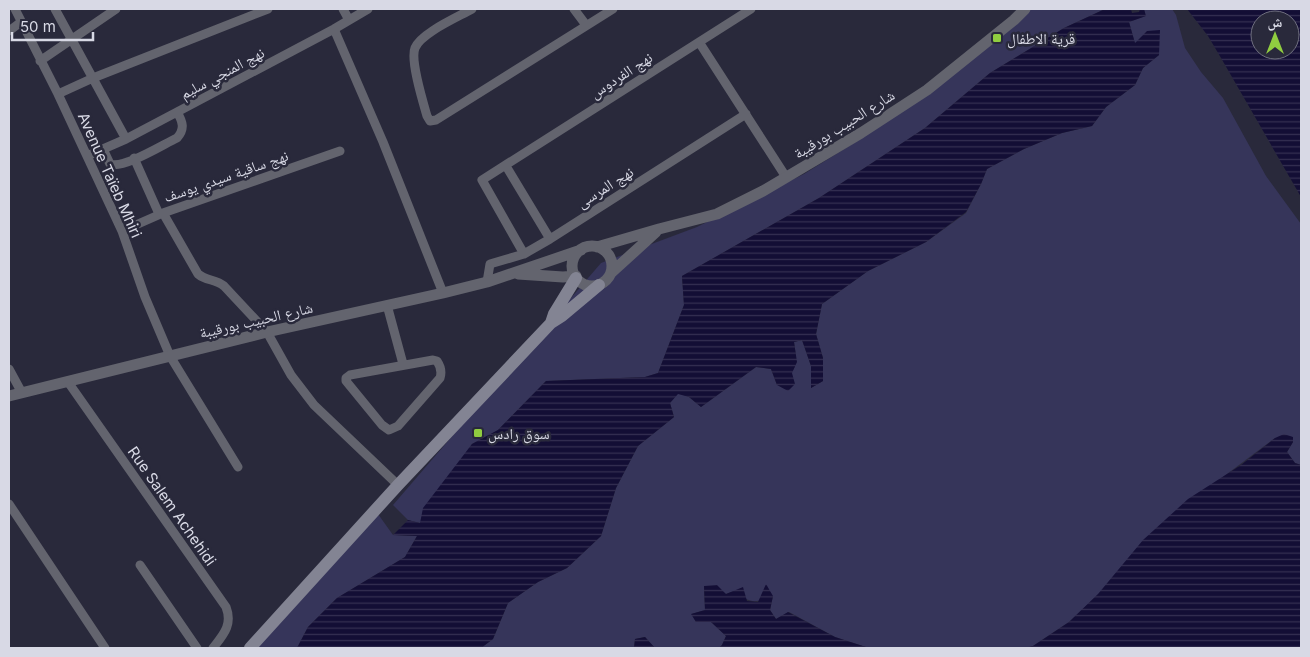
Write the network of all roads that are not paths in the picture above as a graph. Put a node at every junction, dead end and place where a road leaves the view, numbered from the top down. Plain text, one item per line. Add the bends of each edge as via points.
1 (15, 9) edge
2 (55, 9) edge
3 (116, 9) edge
4 (268, 9) edge
5 (343, 9) edge
6 (368, 9) edge
7 (472, 9) edge
8 (574, 9) edge
9 (613, 9) edge
10 (751, 9) edge
11 (1025, 9) edge
12 (350, 20) junction
13 (21, 22) junction
14 (586, 25) junction
15 (334, 29) junction
16 (9, 31) edge
17 (72, 38) junction
18 (698, 42) junction
19 (40, 61) junction
20 (93, 78) junction
21 (58, 94) junction
22 (178, 112) junction
23 (746, 114) junction
24 (126, 139) junction
25 (104, 149) junction
26 (340, 151) dead end
27 (88, 156) junction
28 (134, 158) junction
29 (506, 166) junction
30 (786, 178) junction
31 (161, 214) junction
32 (659, 229) junction
33 (122, 231) junction
34 (550, 239) junction
35 (597, 247) junction
36 (581, 250) junction
37 (524, 254) junction
38 (611, 273) junction
39 (511, 274) junction
40 (576, 277) junction
41 (487, 282) junction
42 (599, 285) junction
43 (444, 293) junction
44 (387, 305) junction
45 (551, 323) junction
46 (267, 332) junction
47 (170, 356) junction
48 (403, 364) junction
49 (9, 368) edge
50 (68, 382) junction
51 (22, 393) junction
52 (9, 396) edge
53 (238, 467) dead end
54 (398, 485) junction
55 (9, 504) edge
56 (140, 566) dead end
57 (104, 648) edge
58 (197, 648) edge
59 (213, 648) edge
60 (250, 648) edge

1 - 13 street, Avenue Taïeb Mhiri
2 - 17 street
3 - 17 street
4 - 20 street
5 - 12 street
6 - 12 street, نهج المنجي سليم
7 - 14 street via 427,36 415,48 414,60 430,121
8 - 14 street
9 - 14 street
10 - 18 street, نهج الفردوس
11 - 30 street, شارع الحبيب بورقيبة via 927,90
12 - 15 street, نهج المنجي سليم
13 - 16 street
13 - 19 street, Avenue Taïeb Mhiri
15 - 22 street, نهج المنجي سليم
15 - 43 street
17 - 19 street
17 - 20 street
18 - 23 street
18 - 29 street, نهج الفردوس
19 - 21 street, Avenue Taïeb Mhiri
20 - 21 street
20 - 24 street
21 - 27 street, Avenue Taïeb Mhiri
22 - 24 street, نهج المنجي سليم
22 - 28 street via 183,126 177,138
23 - 30 street
23 - 34 street, نهج المرسى
24 - 25 street, نهج المنجي سليم
25 - 27 street, نهج المنجي سليم
25 - 28 street via 112,165
26 - 31 street, نهج ساقية سيدي يوسف
27 - 33 street, Avenue Taïeb Mhiri
28 - 31 street
29 - 34 street
29 - 37 street, نهج الفردوس via 482,180
30 - 32 street, شارع الحبيب بورقيبة via 717,214
31 - 33 street, نهج ساقية سيدي يوسف
31 - 46 street via 198,274 222,283
32 - 35 street, شارع الحبيب بورقيبة
32 - 38 street, شارع الحبيب بورقيبة
33 - 47 street, Avenue Taïeb Mhiri
34 - 37 street, نهج المرسى
35 - 36 street
35 - 38 street via 610,257
36 - 39 street, شارع الحبيب بورقيبة
36 - 40 street via 573,263
37 - 41 street, نهج المرسى via 490,264
38 - 42 street
39 - 40 street, شارع الحبيب بورقيبة
39 - 41 street, شارع الحبيب بورقيبة
40 - 42 street via 587,285
40 - 45 main road
41 - 43 street, شارع الحبيب بورقيبة
42 - 45 main road
43 - 44 street, شارع الحبيب بورقيبة
44 - 46 street, شارع الحبيب بورقيبة
44 - 48 street
45 - 54 main road
46 - 47 street, شارع الحبيب بورقيبة
46 - 54 street via 279,356 314,405
47 - 50 street, شارع الحبيب بورقيبة
47 - 53 street, Avenue Taïeb Mhiri
48 - 48 street via 437,361 441,374 398,426 390,430 348,386 346,378
49 - 51 street
50 - 51 street, شارع الحبيب بورقيبة
50 - 59 street, Rue Salem Achehidi via 226,608 228,629
51 - 52 street, شارع الحبيب بورقيبة
54 - 60 main road
55 - 57 street
56 - 58 street

